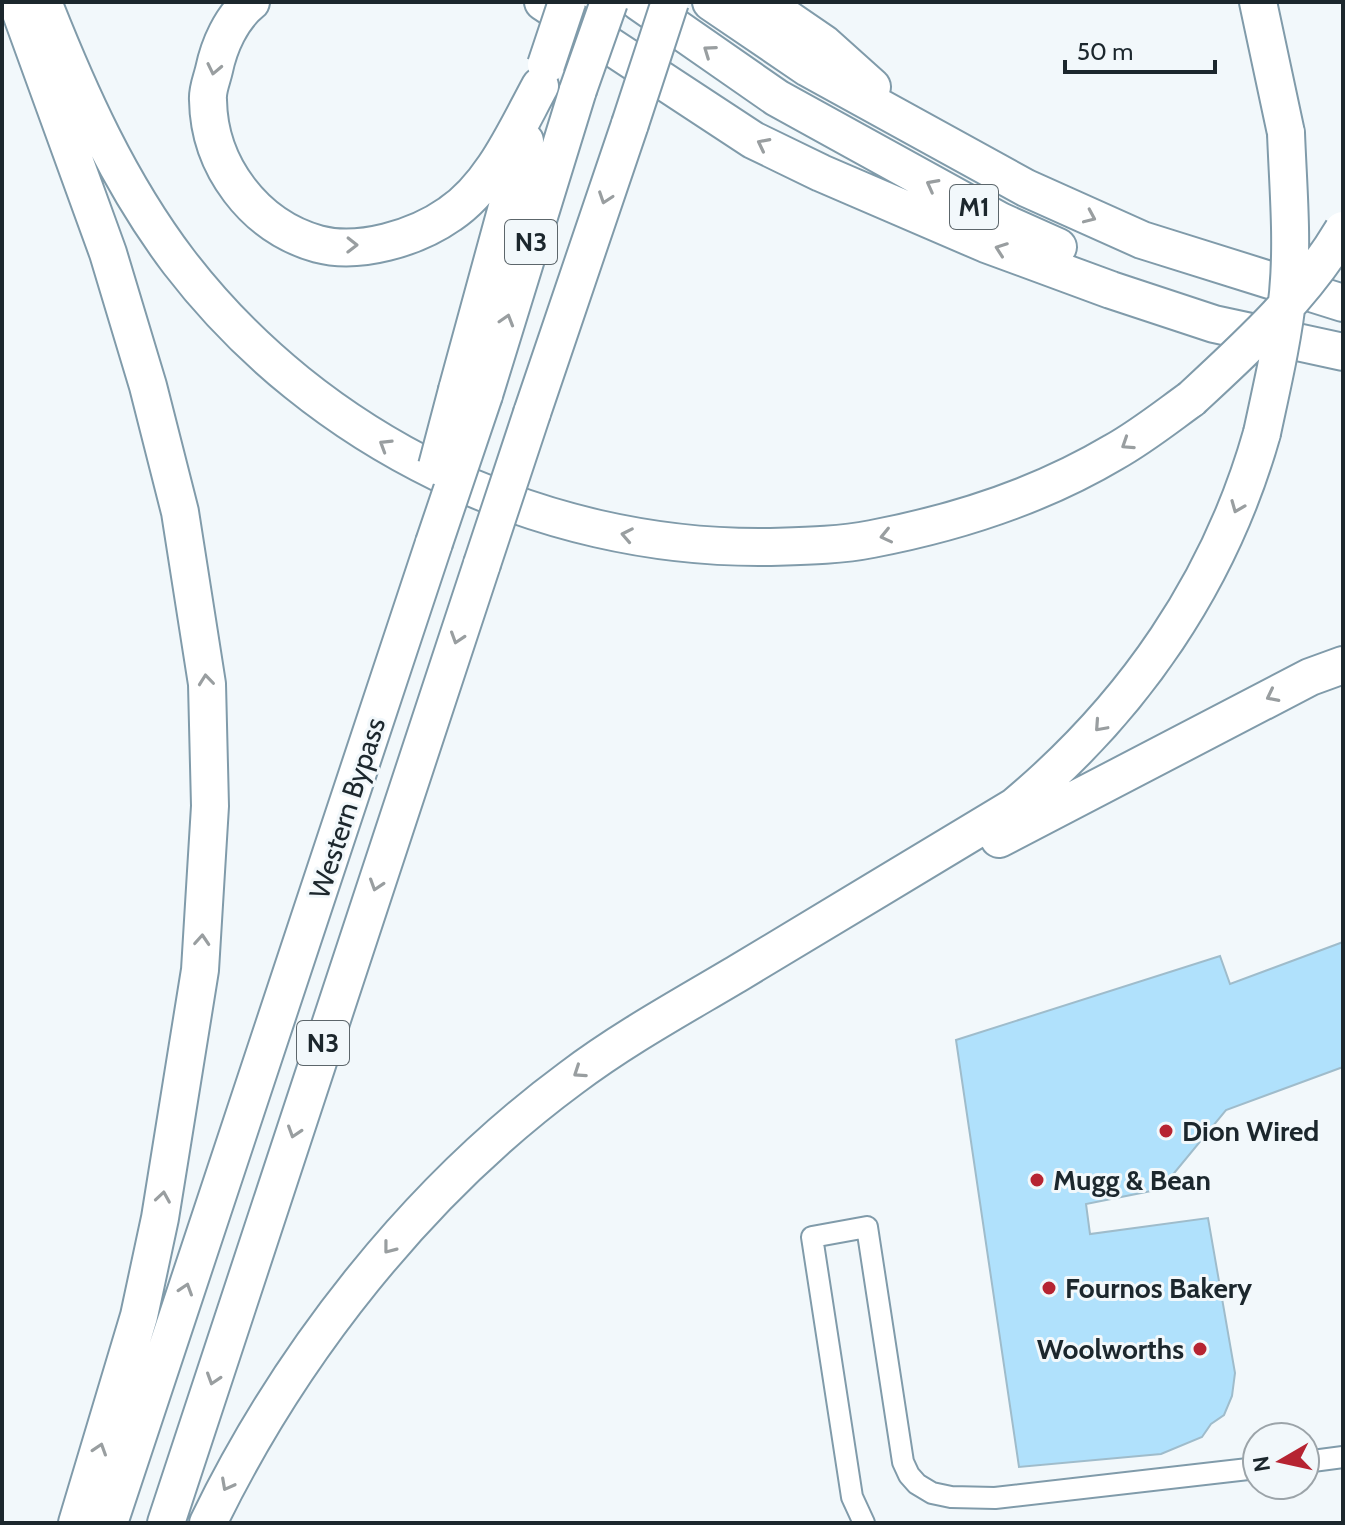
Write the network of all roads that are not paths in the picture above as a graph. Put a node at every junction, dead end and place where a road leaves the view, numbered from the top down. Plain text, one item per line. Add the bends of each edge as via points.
1 (17, 2) edge
2 (43, 2) edge
3 (251, 2) edge
4 (543, 2) edge
5 (567, 2) edge
6 (609, 2) edge
7 (639, 2) edge
8 (670, 2) edge
9 (711, 2) edge
10 (763, 2) edge
11 (1258, 2) edge
12 (543, 76) junction
13 (921, 131) junction
14 (1343, 230) edge
15 (1343, 303) edge
16 (1343, 344) edge
17 (1343, 352) edge
18 (470, 392) junction
19 (1343, 665) edge
20 (644, 1029) junction
21 (1343, 1457) edge
22 (1321, 1460) edge
23 (1241, 1470) edge
24 (852, 1497) junction
25 (77, 1523) edge
26 (109, 1523) edge
27 (166, 1523) edge
28 (208, 1523) edge
29 (848, 1523) edge
30 (864, 1523) edge

25 -> 1 highway via 139,1316 200,970 210,806 207,684 180,512 148,386 108,253
14 -> 2 highway, bridge via 1256,338 1191,399 1113,453 1036,492 957,519 869,540 807,546 647,539 560,521 474,488 394,451 306,392 240,331 180,263 124,177 84,101
3 -> 12 highway via 219,46 207,98 216,148 240,193 261,214 319,244 362,246 409,238 452,213 495,170
17 -> 4 highway via 1214,324 1111,290 986,244 821,173 753,140
5 - 12 highway, bridge
18 -> 6 highway, Western Bypass / N3, bridge
16 -> 7 highway, M1 via 1120,274 1000,221 777,98
8 -> 27 highway, Western Bypass / N3, bridge
9 - 13 highway, M1 via 808,68
10 - 13 highway via 823,43
11 -> 20 highway, bridge via 1286,133 1288,291 1278,361 1250,475 1184,614 1141,677 1072,755 1014,807
12 - 18 highway
13 -> 15 highway, M1 via 1026,188 1142,240
26 -> 18 highway, Western Bypass / N3, bridge via 348,806
19 -> 20 highway via 1178,744
20 -> 28 highway via 511,1126 403,1230 272,1405
21 - 22 street
23 - 24 street via 1008,1498 951,1497 925,1490 903,1462 867,1227 812,1237
24 - 29 street
24 - 30 street

